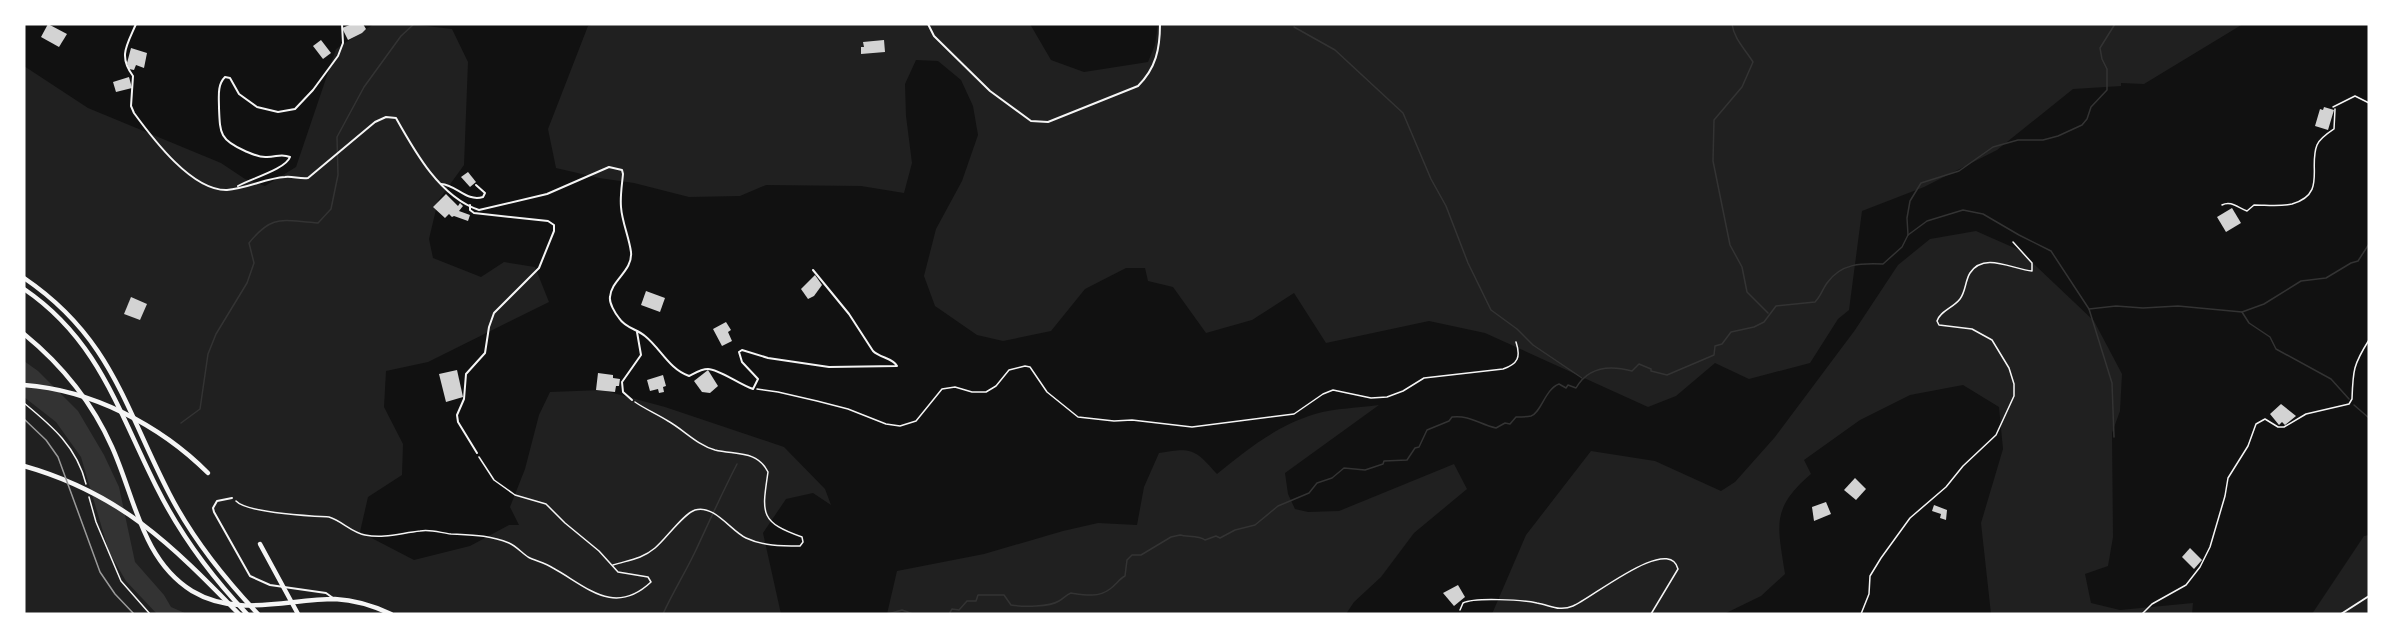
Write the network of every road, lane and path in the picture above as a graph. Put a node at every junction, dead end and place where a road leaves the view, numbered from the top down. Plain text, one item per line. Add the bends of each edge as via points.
1 (136, 24) edge
2 (342, 24) edge
3 (928, 24) edge
4 (1160, 24) edge
5 (2369, 103) edge
6 (2333, 106) joint
7 (441, 184) junction
8 (476, 185) dead end
9 (235, 187) junction
10 (470, 205) junction
11 (2222, 205) dead end
12 (2013, 242) dead end
13 (813, 270) dead end
14 (24, 278) edge
15 (24, 289) edge
16 (637, 332) junction
17 (24, 334) edge
18 (2369, 340) edge
19 (1516, 342) dead end
20 (24, 385) edge
21 (753, 388) junction
22 (632, 400) joint
23 (24, 403) edge
24 (477, 453) joint
25 (24, 466) edge
26 (208, 473) dead end
27 (232, 498) joint
28 (260, 544) dead end
29 (612, 565) junction
30 (2369, 596) edge
31 (335, 599) junction
32 (1460, 610) dead end
33 (150, 614) edge
34 (239, 614) edge
35 (247, 614) edge
36 (258, 614) edge
37 (298, 614) edge
38 (391, 614) edge
39 (1651, 614) edge
40 (1861, 614) edge
41 (2142, 614) edge
42 (2341, 614) edge

1 - 9 street via 124,62 133,76 134,113 190,175 218,189
2 - 9 street via 343,44 338,56 295,109 278,112 257,107 238,94 230,78 222,80 219,116 224,140 257,156 290,157 279,168
3 - 4 street via 934,36 990,92 1031,121 1048,122 1138,86 1157,58
5 - 6 lane via 2355,96
6 - 11 path via 2334,129 2317,146 2311,192 2293,204 2254,205 2247,211 2232,203
7 - 8 street via 476,199 485,194
7 - 9 street via 415,152 396,118 389,116 375,122 308,178 286,177
7 - 10 street
10 - 16 street via 479,210 524,201 602,169 622,170 621,207 631,255 609,300 619,320
10 - 24 street via 474,213 548,221 554,225 539,268 494,313 485,353 466,374 464,399 457,415
12 - 40 lane via 2032,263 2032,271 2007,264 1979,265 1970,273 1958,302 1938,316 1937,321 1939,326 1972,329 1992,340 2014,384 2008,411 1996,435 1910,518 1881,558 1870,576 1869,594
13 - 21 street via 873,351 897,366 829,367 742,350 742,362 758,379
14 - 36 highway via 57,302 100,352 171,496 207,554
15 - 35 highway via 63,320 92,357 179,528
16 - 21 street via 680,373 689,376 712,369
16 - 22 street via 641,355 622,382 623,392
17 - 31 highway via 56,362 91,408 112,447 148,541 176,580 209,599 232,605
18 - 41 lane via 2352,374 2351,402 2306,414 2284,427 2265,419 2256,424 2248,446 2228,478 2210,547 2200,567 2186,585
19 - 21 path via 1519,358 1503,369 1424,378 1387,397 1371,398 1333,390 1294,414 1192,427 1078,417 1047,392 1030,367 1025,366 1010,370 986,392 942,389 916,421 900,426 827,404
20 - 26 highway via 75,394 123,413 187,454
22 - 29 path via 699,443 715,450 750,454 760,460 768,472 763,505 767,517 781,530 802,537 803,542 800,546 755,542 712,512 694,510 639,559
23 - 33 path via 60,434 76,455 116,572
24 - 29 path via 494,480 515,495 546,504
25 - 34 highway via 96,494 133,516
27 - 29 path via 247,508 329,517 366,535 420,530 488,536 512,544 528,557 603,596 629,594 651,582 648,577 618,572
27 - 31 street via 216,501 214,513 250,576 270,585 326,593
28 - 37 highway
30 - 42 street
31 - 38 highway via 374,606
32 - 39 lane via 1463,603 1474,600 1534,602 1566,608 1632,570 1654,560 1672,559 1678,569

